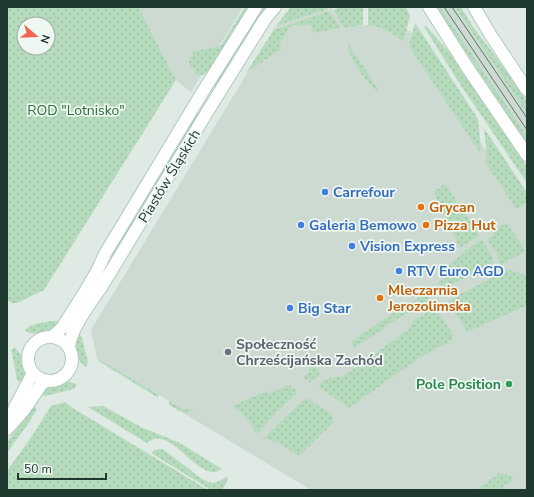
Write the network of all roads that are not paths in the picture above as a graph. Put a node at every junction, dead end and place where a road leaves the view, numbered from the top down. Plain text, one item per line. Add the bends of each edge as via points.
1 (256, 7) edge
2 (275, 7) edge
3 (428, 7) edge
4 (474, 7) edge
5 (527, 90) edge
6 (527, 155) edge
7 (52, 337) junction
8 (69, 348) junction
9 (33, 373) junction
10 (46, 380) junction
11 (7, 429) edge

1 - 7 street, Piastów Śląskich via 106,252 96,274 62,328
2 - 8 street, Piastów Śląskich via 265,19 87,308 70,337
3 - 6 street
4 - 5 street
7 - 8 street via 63,341
7 - 9 street, Piastów Śląskich via 40,339 30,350 28,362
8 - 10 street, Piastów Śląskich via 71,360 68,371 58,379
9 - 10 street
9 - 11 street via 15,407
10 - 11 street

